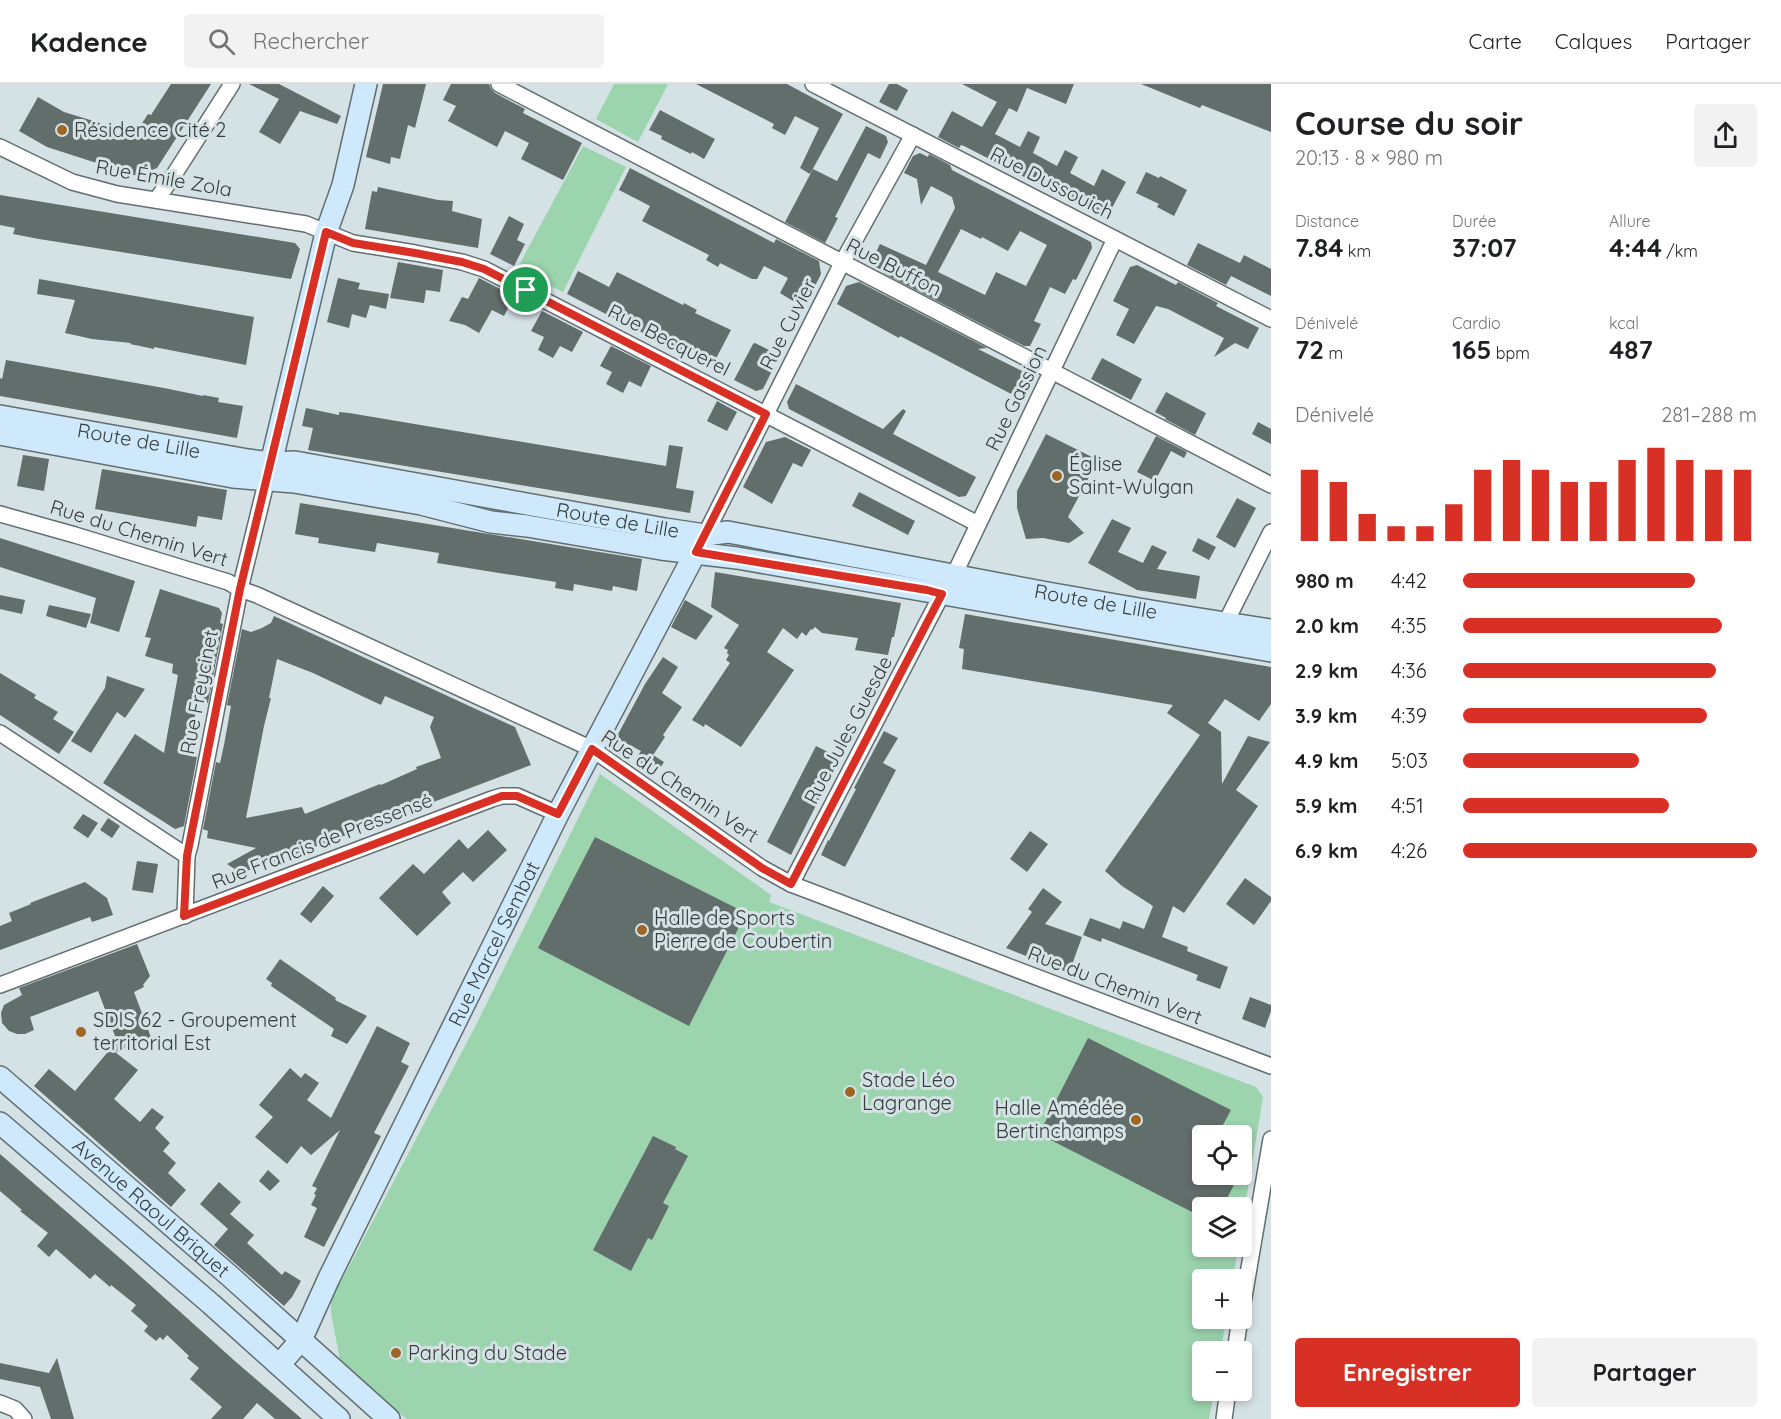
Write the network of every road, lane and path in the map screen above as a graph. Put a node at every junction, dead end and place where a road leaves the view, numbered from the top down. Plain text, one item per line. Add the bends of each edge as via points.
1 (232, 84) edge
2 (366, 84) edge
3 (499, 84) edge
4 (813, 84) edge
5 (913, 135) junction
6 (0, 147) edge
7 (156, 200) junction
8 (326, 232) junction
9 (1115, 239) junction
10 (842, 263) junction
11 (1271, 319) edge
12 (1052, 372) junction
13 (766, 414) junction
14 (0, 416) edge
15 (0, 434) edge
16 (269, 471) junction
17 (1271, 485) edge
18 (0, 514) edge
19 (978, 524) junction
20 (1271, 532) edge
21 (700, 544) junction
22 (954, 576) junction
23 (240, 589) junction
24 (942, 594) junction
25 (1225, 624) junction
26 (1271, 630) edge
27 (1271, 651) edge
28 (0, 733) edge
29 (592, 749) junction
30 (558, 814) junction
31 (187, 856) junction
32 (791, 884) junction
33 (184, 916) junction
34 (0, 985) edge
35 (1271, 1066) edge
36 (0, 1077) edge
37 (0, 1123) edge
38 (1271, 1139) edge
39 (1249, 1269) edge
40 (301, 1341) junction
41 (279, 1365) junction
42 (1226, 1401) edge
43 (0, 1403) edge
44 (24, 1419) edge
45 (339, 1419) edge
46 (389, 1419) edge
47 (1224, 1419) edge

1 - 7 street
2 - 8 main road via 343,185
3 - 10 street, Rue Buffon
4 - 5 street, Rue Dussouich
5 - 9 street, Rue Dussouich
5 - 10 street, Rue Cuvier
6 - 7 street, Rue Émile Zola via 72,182
7 - 8 street, Rue Émile Zola via 306,224
8 - 13 street, Rue Becquerel via 353,243 484,269
8 - 16 main road
9 - 11 street, Rue Dussouich
9 - 12 street, Rue Gassion
10 - 12 street, Rue Buffon
10 - 13 street, Rue Cuvier
12 - 17 street, Rue Buffon
12 - 19 street, Rue Gassion
13 - 19 street, Rue Becquerel
13 - 21 street, Rue Cuvier
14 - 16 main road, Route de Lille
15 - 16 main road, Route de Lille via 232,477
16 - 21 main road, Route de Lille via 294,482 421,504 491,522 656,549
16 - 23 street, Rue Freycinet
18 - 23 street, Rue du Chemin Vert via 228,582
19 - 22 street, Rue Gassion
20 - 25 street
21 - 22 main road, Route de Lille via 728,532
21 - 24 main road, Route de Lille
21 - 29 main road, Rue Marcel Sembat
22 - 25 main road, Route de Lille
23 - 29 street, Rue du Chemin Vert
23 - 31 street, Rue Freycinet
24 - 27 main road, Route de Lille
24 - 32 street, Rue Jules Guesde
25 - 26 main road, Route de Lille
28 - 31 street
29 - 30 main road, Rue Marcel Sembat
29 - 32 street, Rue du Chemin Vert via 762,868
30 - 33 street, Rue Francis de Pressensé via 517,796 502,796
30 - 40 main road, Rue Marcel Sembat
31 - 33 street, Rue Freycinet
32 - 35 street, Rue du Chemin Vert
33 - 34 street, Rue Francis de Pressensé
36 - 40 main road, Avenue Raoul Briquet
37 - 41 main road, Avenue Raoul Briquet
38 - 39 street
40 - 41 main road
40 - 46 main road, Avenue Raoul Briquet
41 - 45 main road, Avenue Raoul Briquet
42 - 47 street
43 - 44 street via 15,1409

